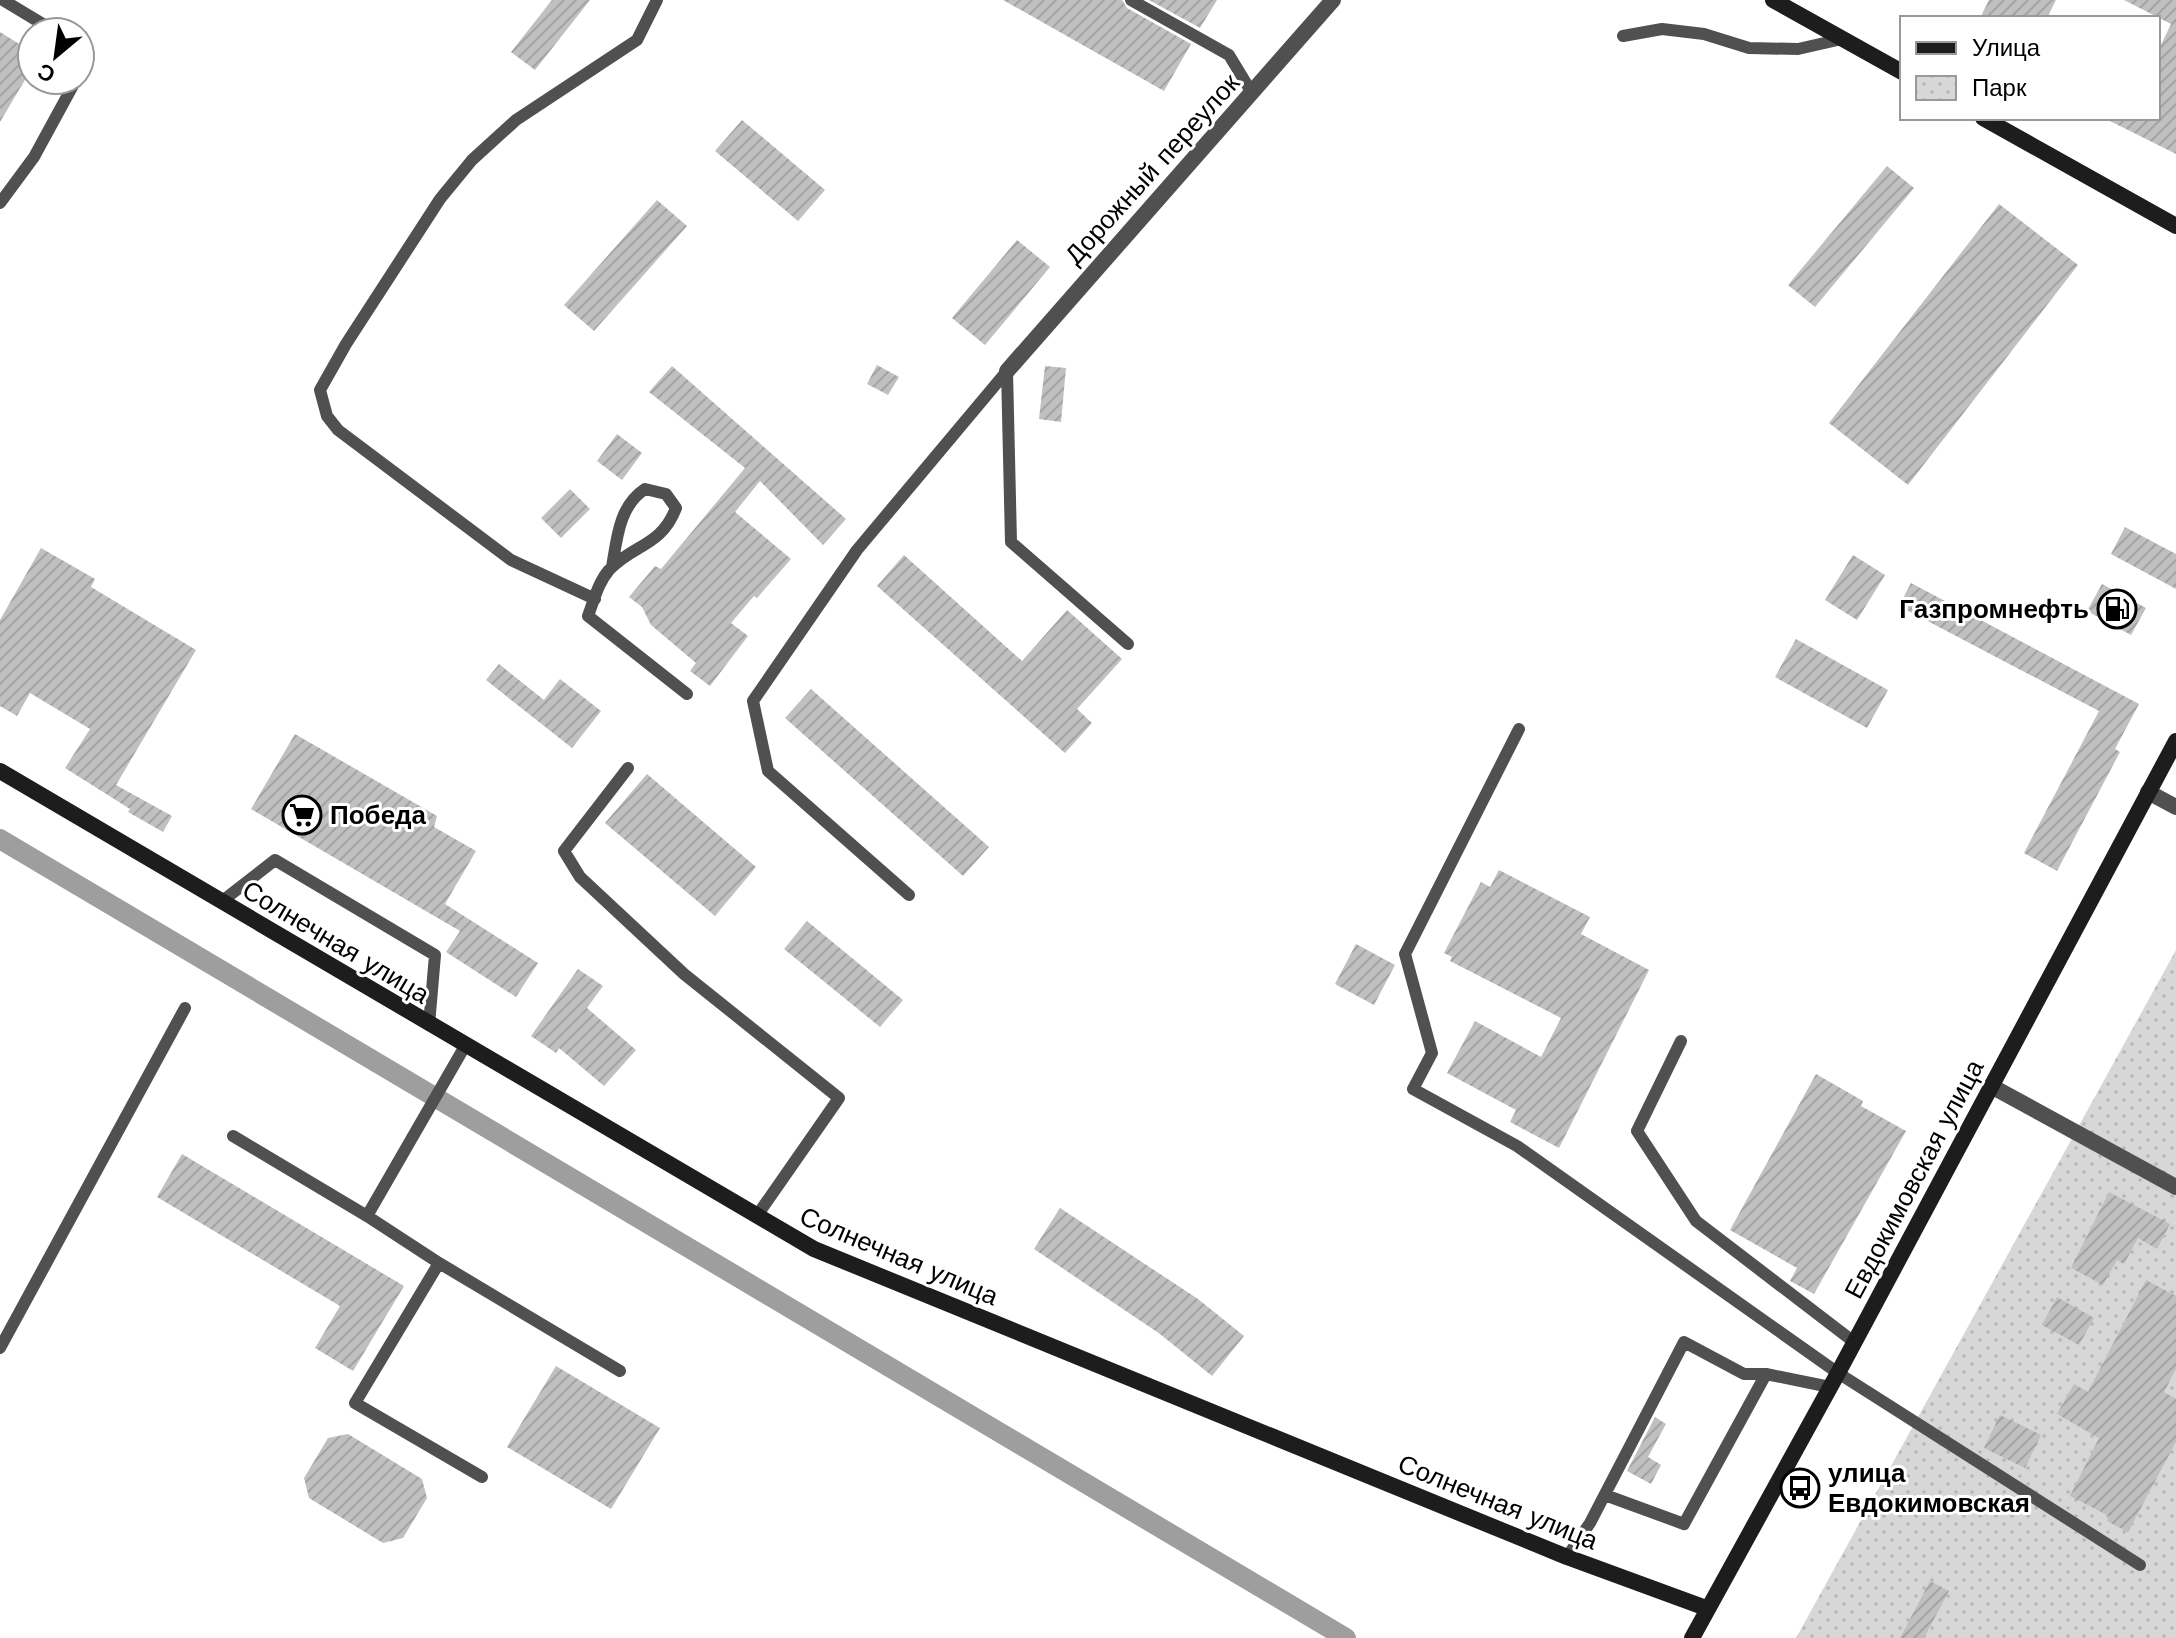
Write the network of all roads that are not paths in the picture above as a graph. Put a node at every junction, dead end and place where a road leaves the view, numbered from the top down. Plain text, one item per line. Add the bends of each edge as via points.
1 (3, 0) edge
2 (657, 0) edge
3 (1131, 0) edge
4 (1333, 0) edge
5 (1773, 0) edge
6 (30, 16) edge
7 (1623, 36) dead end
8 (1842, 39) junction
9 (1900, 71) edge
10 (1252, 93) junction
11 (67, 96) edge
12 (1987, 120) edge
13 (0, 203) edge
14 (2176, 226) edge
15 (1007, 371) junction
16 (612, 567) junction
17 (595, 599) junction
18 (1128, 644) dead end
19 (687, 694) dead end
20 (1519, 729) dead end
21 (2176, 741) edge
22 (628, 768) dead end
23 (0, 771) edge
24 (2148, 792) junction
25 (2176, 807) edge
26 (909, 895) dead end
27 (221, 902) junction
28 (185, 1008) dead end
29 (429, 1025) junction
30 (1681, 1041) dead end
31 (465, 1046) junction
32 (1991, 1086) junction
33 (233, 1136) dead end
34 (2176, 1187) edge
35 (367, 1216) junction
36 (756, 1217) junction
37 (439, 1263) junction
38 (1854, 1342) junction
39 (0, 1348) edge
40 (620, 1371) dead end
41 (1766, 1374) junction
42 (1834, 1380) junction
43 (482, 1477) dead end
44 (1605, 1495) junction
45 (1567, 1557) junction
46 (2140, 1565) dead end
47 (1706, 1608) junction
48 (1692, 1638) edge

1 - 6 lane
2 - 17 lane via 637,40 516,120 472,160 440,199 320,390 327,416 338,430 511,560
3 - 10 lane via 1229,55
4 - 10 street, Дорожный переулок
5 - 8 main road
7 - 8 lane via 1662,29 1704,34 1749,48 1798,49
8 - 9 main road
10 - 15 street, Дорожный переулок
11 - 13 lane via 34,157
12 - 14 main road
15 - 18 lane via 1011,542
15 - 26 lane via 857,550 753,701 768,771
16 - 16 lane via 669,525 676,508 666,494 645,489 632,498 620,525
16 - 17 lane
17 - 19 lane via 588,616
20 - 42 lane via 1405,954 1432,1053 1413,1089 1517,1146
21 - 24 main road, Евдокимовская улица
22 - 36 lane via 564,851 580,877 684,974 839,1098
23 - 27 main road, Солнечная улица
24 - 25 street
24 - 32 main road, Евдокимовская улица
27 - 29 main road, Солнечная улица
27 - 29 lane via 275,860 308,879 435,955
28 - 39 lane
29 - 31 main road, Солнечная улица
30 - 38 lane via 1637,1131 1696,1221
31 - 35 lane
31 - 36 main road, Солнечная улица
32 - 34 street
32 - 38 main road, Евдокимовская улица
33 - 35 lane
35 - 37 lane
36 - 45 main road, Солнечная улица via 814,1249
37 - 40 lane
37 - 43 lane via 355,1403
38 - 42 main road, Евдокимовская улица
41 - 42 lane
41 - 44 lane via 1684,1524
41 - 44 lane via 1744,1374 1684,1342
42 - 46 lane
42 - 47 main road, Евдокимовская улица
44 - 45 lane
45 - 47 main road, Солнечная улица
47 - 48 main road, Евдокимовская улица

